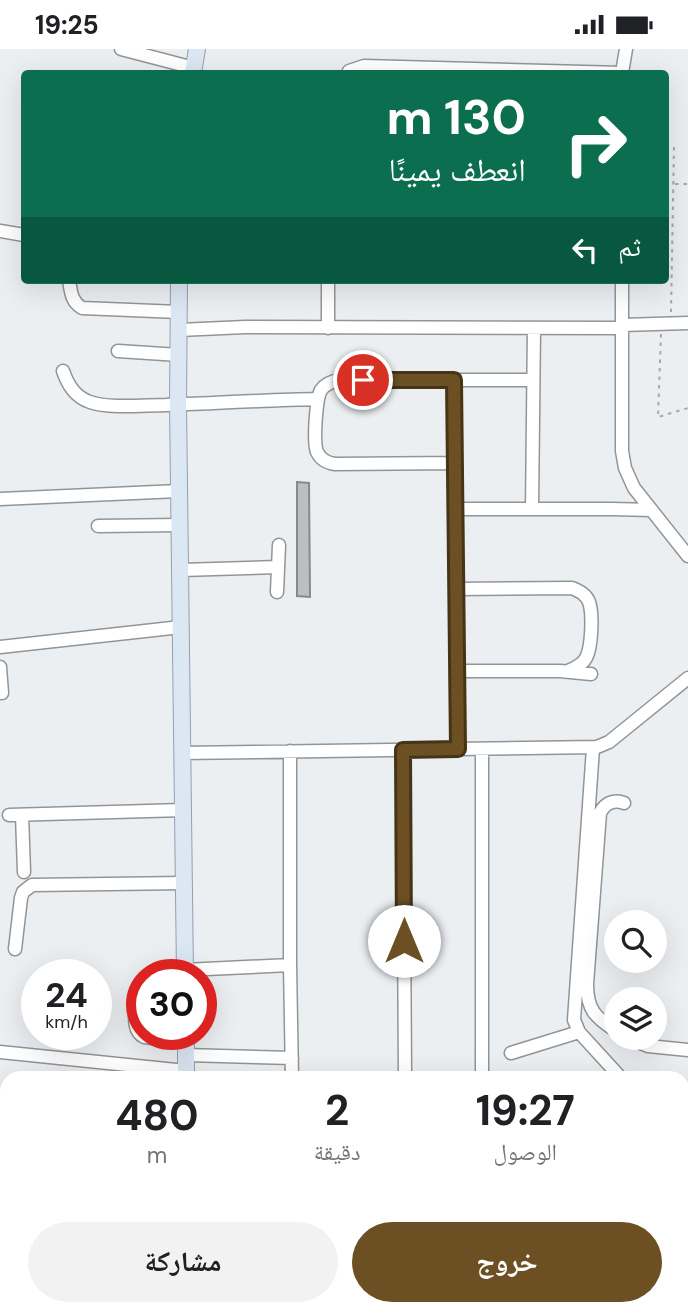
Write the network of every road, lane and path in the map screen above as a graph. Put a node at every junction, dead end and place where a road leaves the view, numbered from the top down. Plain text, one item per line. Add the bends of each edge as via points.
1 (121, 49) edge
2 (197, 49) edge
3 (626, 49) edge
4 (191, 70) edge
5 (194, 70) edge
6 (352, 70) edge
7 (511, 70) edge
8 (622, 70) edge
9 (674, 145) dead end
10 (674, 184) junction
11 (688, 184) edge
12 (0, 230) edge
13 (21, 234) edge
14 (669, 273) edge
15 (70, 284) edge
16 (180, 284) edge
17 (328, 284) edge
18 (622, 284) edge
19 (668, 284) edge
20 (179, 312) junction
21 (688, 323) edge
22 (622, 326) junction
23 (666, 327) junction
24 (328, 328) junction
25 (534, 328) junction
26 (179, 330) junction
27 (118, 351) dead end
28 (178, 355) junction
29 (63, 371) dead end
30 (454, 380) junction
31 (533, 380) junction
32 (318, 399) junction
33 (178, 404) junction
34 (688, 408) edge
35 (455, 463) junction
36 (634, 488) junction
37 (179, 491) junction
38 (0, 499) edge
39 (456, 509) junction
40 (532, 509) junction
41 (612, 509) junction
42 (651, 510) junction
43 (180, 525) junction
44 (98, 526) dead end
45 (279, 545) dead end
46 (688, 556) edge
47 (278, 568) junction
48 (181, 570) junction
49 (456, 589) junction
50 (277, 592) dead end
51 (181, 627) junction
52 (0, 647) edge
53 (0, 667) edge
54 (457, 671) junction
55 (568, 671) junction
56 (592, 674) dead end
57 (688, 678) edge
58 (2, 693) dead end
59 (593, 748) junction
60 (458, 749) junction
61 (482, 749) junction
62 (403, 750) junction
63 (290, 751) junction
64 (182, 753) junction
65 (624, 803) dead end
66 (183, 810) junction
67 (24, 872) dead end
68 (184, 883) junction
69 (15, 949) dead end
70 (185, 959) edge
71 (290, 965) junction
72 (217, 971) edge
73 (604, 1022) edge
74 (579, 1032) junction
75 (667, 1048) edge
76 (688, 1050) edge
77 (0, 1052) edge
78 (511, 1053) dead end
79 (186, 1056) edge
80 (292, 1058) junction
81 (292, 1071) edge
82 (405, 1071) edge
83 (482, 1071) edge
84 (615, 1071) edge

1 - 4 street
2 - 5 main road
3 - 8 street
6 - 7 street via 364,66
9 - 10 path
10 - 11 path
10 - 14 path
12 - 13 street
15 - 20 street via 72,298 82,308
16 - 20 main road
17 - 24 street
18 - 22 street
19 - 23 path
20 - 26 main road
21 - 23 street
22 - 23 street
22 - 25 street
22 - 36 street via 622,451
23 - 34 path via 658,417
24 - 25 street
24 - 26 street
25 - 31 street
26 - 28 main road
27 - 28 street
28 - 33 main road
29 - 33 street via 77,395 89,402
30 - 31 street
30 - 32 street via 335,380 322,389
30 - 35 street
31 - 40 street
32 - 33 street
32 - 35 street via 316,447 330,464
33 - 37 main road
35 - 39 street
36 - 41 street
36 - 42 street
37 - 38 street
37 - 43 main road
39 - 40 street
39 - 49 street
40 - 41 street
41 - 42 street
42 - 46 street
43 - 44 street
43 - 48 main road
45 - 47 street
47 - 48 street
47 - 50 street
48 - 51 main road
49 - 54 street
49 - 55 street via 572,588 583,594 590,605 589,649 581,664
51 - 52 street
51 - 64 main road
53 - 58 street
54 - 55 street
54 - 60 street
55 - 56 street
57 - 59 street via 609,742
59 - 61 street
59 - 74 street via 575,1016
60 - 61 street
60 - 62 street
61 - 83 street
62 - 63 street
62 - 82 street
63 - 64 street
63 - 71 street
64 - 66 main road
65 - 73 street via 608,803 600,813 587,984 593,1012
66 - 67 street via 16,815
66 - 68 main road
68 - 69 street via 32,885 21,898
68 - 70 main road
71 - 72 street
71 - 80 street
74 - 78 street
74 - 84 street
75 - 76 street
77 - 79 street
79 - 80 street
80 - 81 street

